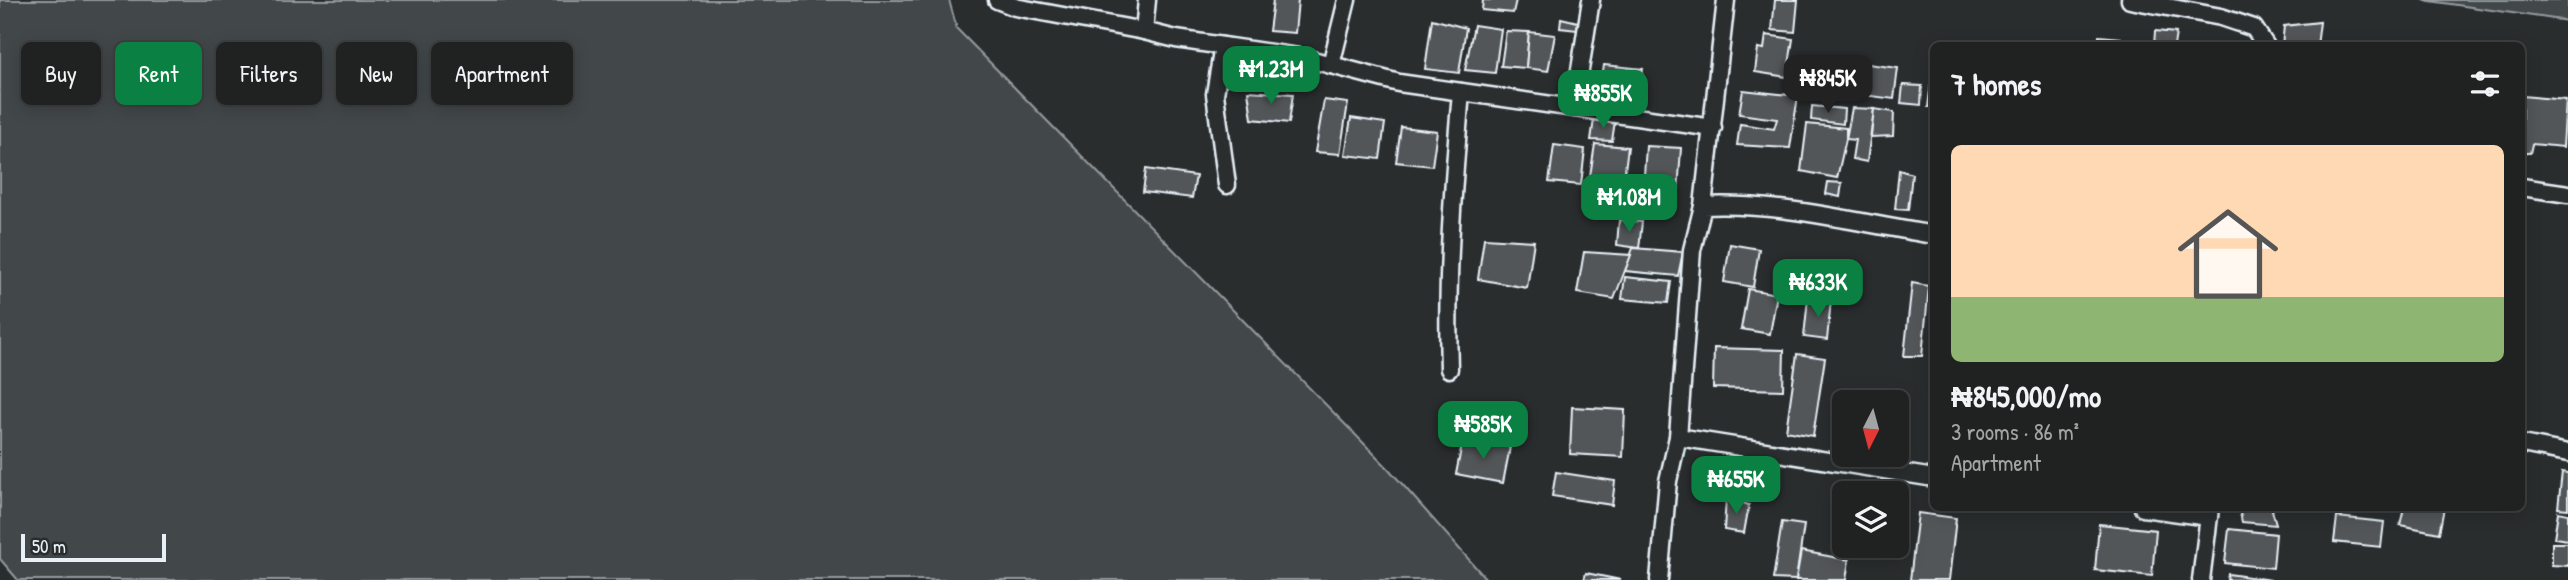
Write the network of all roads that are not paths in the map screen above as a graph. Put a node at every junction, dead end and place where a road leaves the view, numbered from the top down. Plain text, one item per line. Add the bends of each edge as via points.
1 (996, 0) edge
2 (1147, 0) edge
3 (1347, 0) edge
4 (1591, 0) edge
5 (1726, 0) edge
6 (2130, 0) edge
7 (1144, 31) junction
8 (2263, 42) edge
9 (1223, 46) junction
10 (1331, 65) junction
11 (1461, 92) junction
12 (1574, 108) junction
13 (1713, 128) junction
14 (1227, 185) dead end
15 (2525, 187) edge
16 (2568, 194) edge
17 (1703, 206) junction
18 (1930, 234) edge
19 (1449, 369) dead end
20 (1678, 437) junction
21 (2525, 445) edge
22 (2568, 453) edge
23 (1930, 477) edge
24 (2210, 512) edge
25 (1658, 580) edge
26 (2201, 580) edge

1 - 7 street
2 - 7 street
3 - 10 street
4 - 12 street
5 - 13 street
6 - 8 street via 2221,17 2254,29
7 - 9 street
9 - 10 street
9 - 14 street via 1215,94
10 - 11 street via 1399,83
11 - 12 street
11 - 19 street via 1449,225
12 - 13 street
13 - 17 street
15 - 16 street
17 - 18 street via 1779,210
17 - 20 street via 1692,250
20 - 23 street
20 - 25 street via 1668,481
21 - 22 street
24 - 26 street

